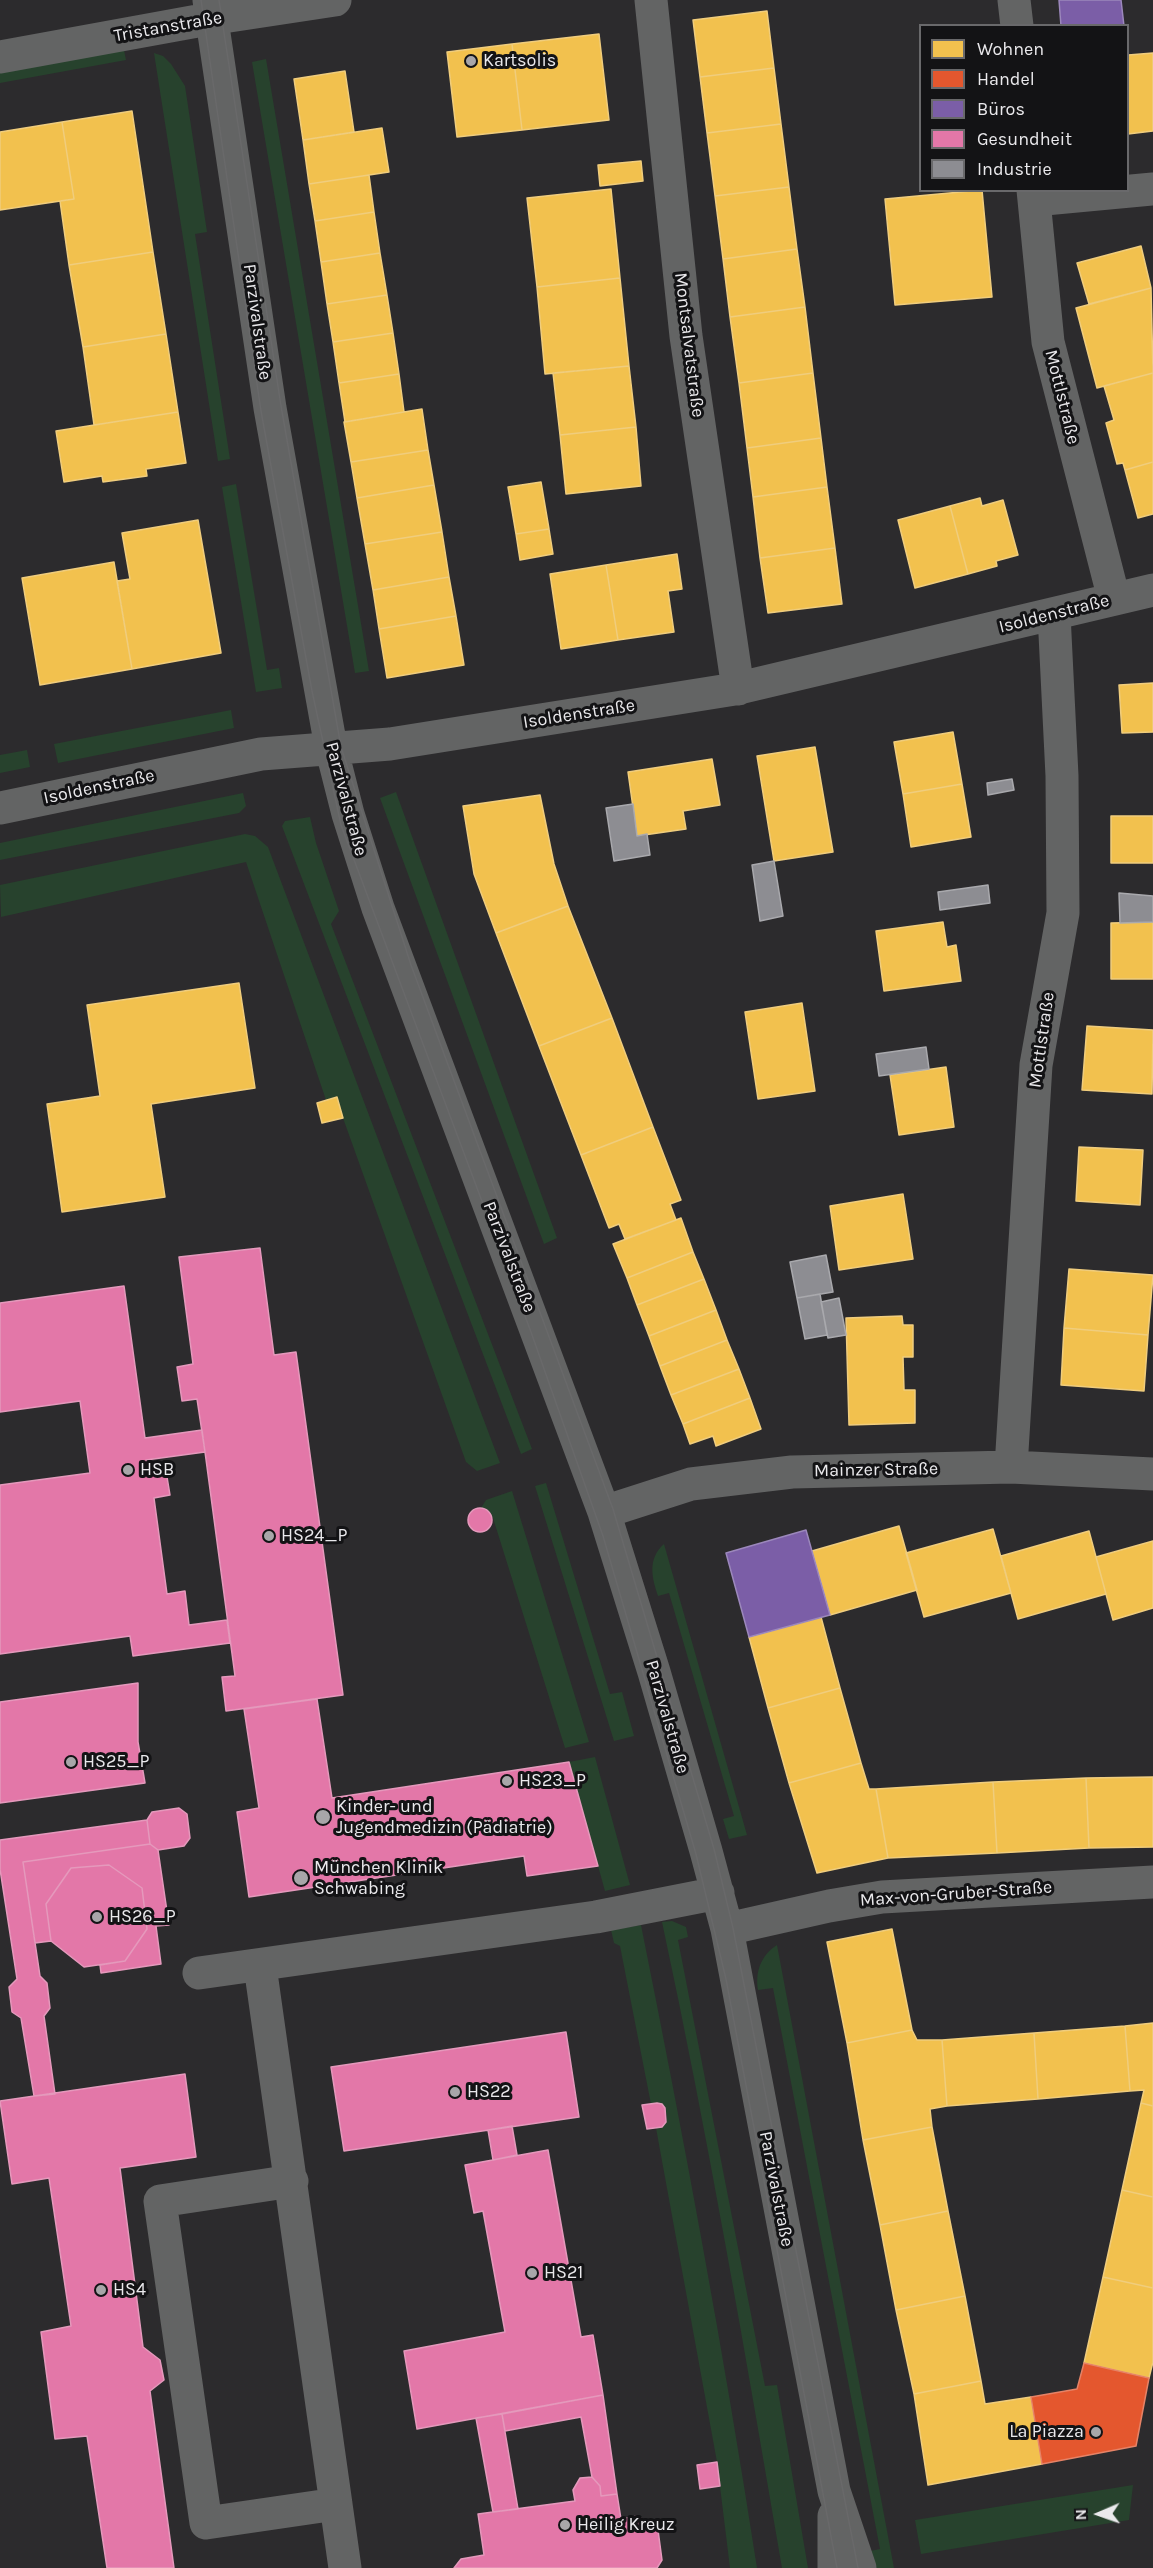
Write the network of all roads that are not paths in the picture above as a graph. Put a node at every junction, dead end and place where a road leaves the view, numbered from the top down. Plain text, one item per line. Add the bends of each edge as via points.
1 (335, 0) edge
2 (651, 0) edge
3 (1014, 0) edge
4 (210, 9) edge
5 (1017, 24) edge
6 (0, 57) edge
7 (1153, 189) edge
8 (1129, 190) edge
9 (1094, 192) edge
10 (1034, 195) edge
11 (1153, 590) edge
12 (1114, 599) junction
13 (1054, 614) junction
14 (738, 689) junction
15 (331, 747) junction
16 (0, 808) edge
17 (1011, 1467) junction
18 (1153, 1474) edge
19 (604, 1512) junction
20 (1153, 1882) edge
21 (718, 1893) junction
22 (727, 1929) junction
23 (260, 1966) junction
24 (199, 1973) dead end
25 (292, 2181) junction
26 (834, 2491) junction
27 (336, 2504) junction
28 (345, 2568) edge
29 (834, 2568) edge
30 (860, 2568) edge

1 - 4 street, Tristanstraße
2 - 14 street, Montsalvatstraße via 686,336
3 - 5 street
4 - 6 street, Tristanstraße
4 - 15 street, Parzivalstraße via 270,408
7 - 8 street
9 - 10 street
10 - 12 street, Mottlstraße via 1048,342
11 - 12 street, Isoldenstraße
12 - 13 street, Isoldenstraße
13 - 14 street, Isoldenstraße
13 - 17 street, Mottlstraße via 1062,776 1063,913 1036,1065
14 - 15 street, Isoldenstraße via 390,744
15 - 16 street, Isoldenstraße via 232,759
15 - 19 street, Parzivalstraße via 378,908
17 - 18 street, Mainzer Straße
17 - 19 street, Mainzer Straße via 843,1470 740,1478 691,1484
19 - 21 street, Parzivalstraße
20 - 22 street, Max-von-Gruber-Straße via 882,1897
21 - 22 street, Parzivalstraße
21 - 23 street via 596,1917
22 - 26 street, Parzivalstraße
23 - 24 street
23 - 25 street
25 - 27 street
25 - 27 street via 160,2201 206,2523
26 - 29 street, Parzivalstraße
26 - 30 street, Parzivalstraße
27 - 28 street

